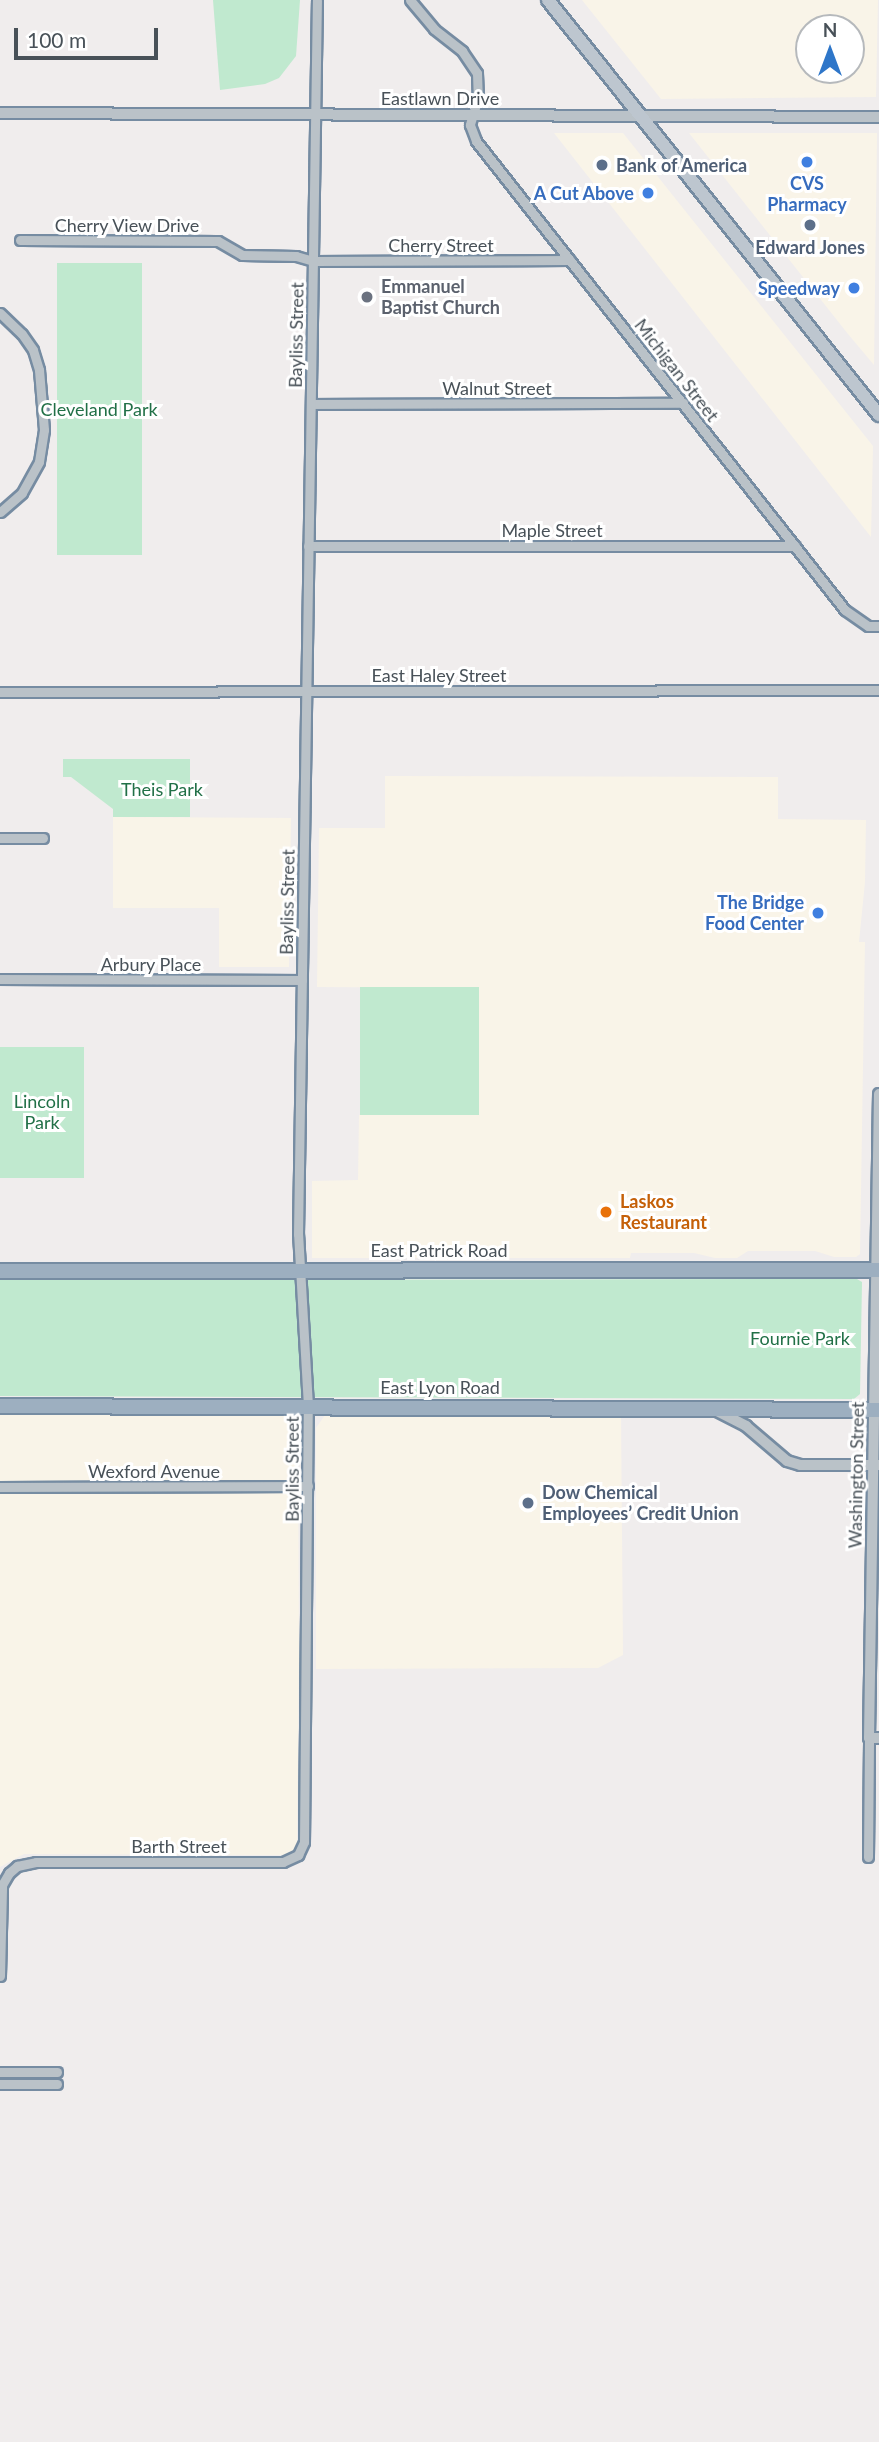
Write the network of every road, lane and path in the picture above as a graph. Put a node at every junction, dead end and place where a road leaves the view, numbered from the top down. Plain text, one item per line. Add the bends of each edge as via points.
1 (317, 0) edge
2 (410, 0) edge
3 (548, 0) edge
4 (0, 113) edge
5 (314, 114) junction
6 (473, 115) junction
7 (640, 117) junction
8 (879, 117) edge
9 (20, 240) dead end
10 (570, 260) junction
11 (313, 261) junction
12 (0, 313) edge
13 (683, 403) junction
14 (311, 404) junction
15 (879, 415) edge
16 (0, 512) edge
17 (309, 546) junction
18 (795, 546) junction
19 (879, 626) edge
20 (879, 690) edge
21 (306, 691) junction
22 (0, 692) edge
23 (0, 838) edge
24 (43, 838) dead end
25 (0, 979) edge
26 (302, 980) junction
27 (879, 1094) edge
28 (298, 1269) junction
29 (878, 1270) edge
30 (0, 1271) edge
31 (0, 1405) edge
32 (308, 1406) junction
33 (708, 1407) junction
34 (877, 1410) edge
35 (876, 1465) edge
36 (307, 1486) junction
37 (0, 1487) edge
38 (874, 1738) edge
39 (306, 1805) joint
40 (868, 1857) dead end
41 (0, 1976) edge
42 (0, 2072) edge
43 (57, 2072) dead end
44 (0, 2084) edge
45 (57, 2084) dead end

1 - 5 street, Bayliss Street
2 - 6 street, Michigan Street via 472,62 478,87
3 - 7 main road
4 - 5 street, Eastlawn Drive
5 - 6 street, Eastlawn Drive
5 - 11 street, Bayliss Street
6 - 7 street, Eastlawn Drive
6 - 10 street, Michigan Street via 470,128 476,141
7 - 8 street, Eastlawn Drive
7 - 15 main road
9 - 11 street, Cherry View Drive via 218,241 242,255 296,256
10 - 11 street, Cherry Street
10 - 13 street, Michigan Street
11 - 14 street, Bayliss Street
12 - 16 street via 33,350 44,430 39,462 22,493
13 - 14 street, Walnut Street
13 - 18 street, Michigan Street
14 - 17 street, Bayliss Street
17 - 18 street, Maple Street
17 - 21 street, Bayliss Street
18 - 19 street, Michigan Street via 845,611 868,626
20 - 21 street, East Haley Street
21 - 22 street, East Haley Street
21 - 26 street, Bayliss Street
23 - 24 street
25 - 26 street, Arbury Place
26 - 28 street, Bayliss Street
27 - 29 street, Washington Street
28 - 29 highway, East Patrick Road
28 - 30 highway, East Patrick Road
28 - 32 street, Bayliss Street
29 - 34 street, Washington Street
31 - 32 highway, East Lyon Road
32 - 33 highway, East Lyon Road
32 - 36 street, Bayliss Street
33 - 34 highway, East Lyon Road
33 - 35 street via 746,1426 787,1461
34 - 35 street, Washington Street
35 - 38 street, Washington Street
36 - 37 street, Wexford Avenue
36 - 39 street, Bayliss Street
38 - 40 street, Washington Street
39 - 41 street, Barth Street via 302,1849 283,1862 26,1863 9,1872 1,1893
42 - 43 street
44 - 45 street

